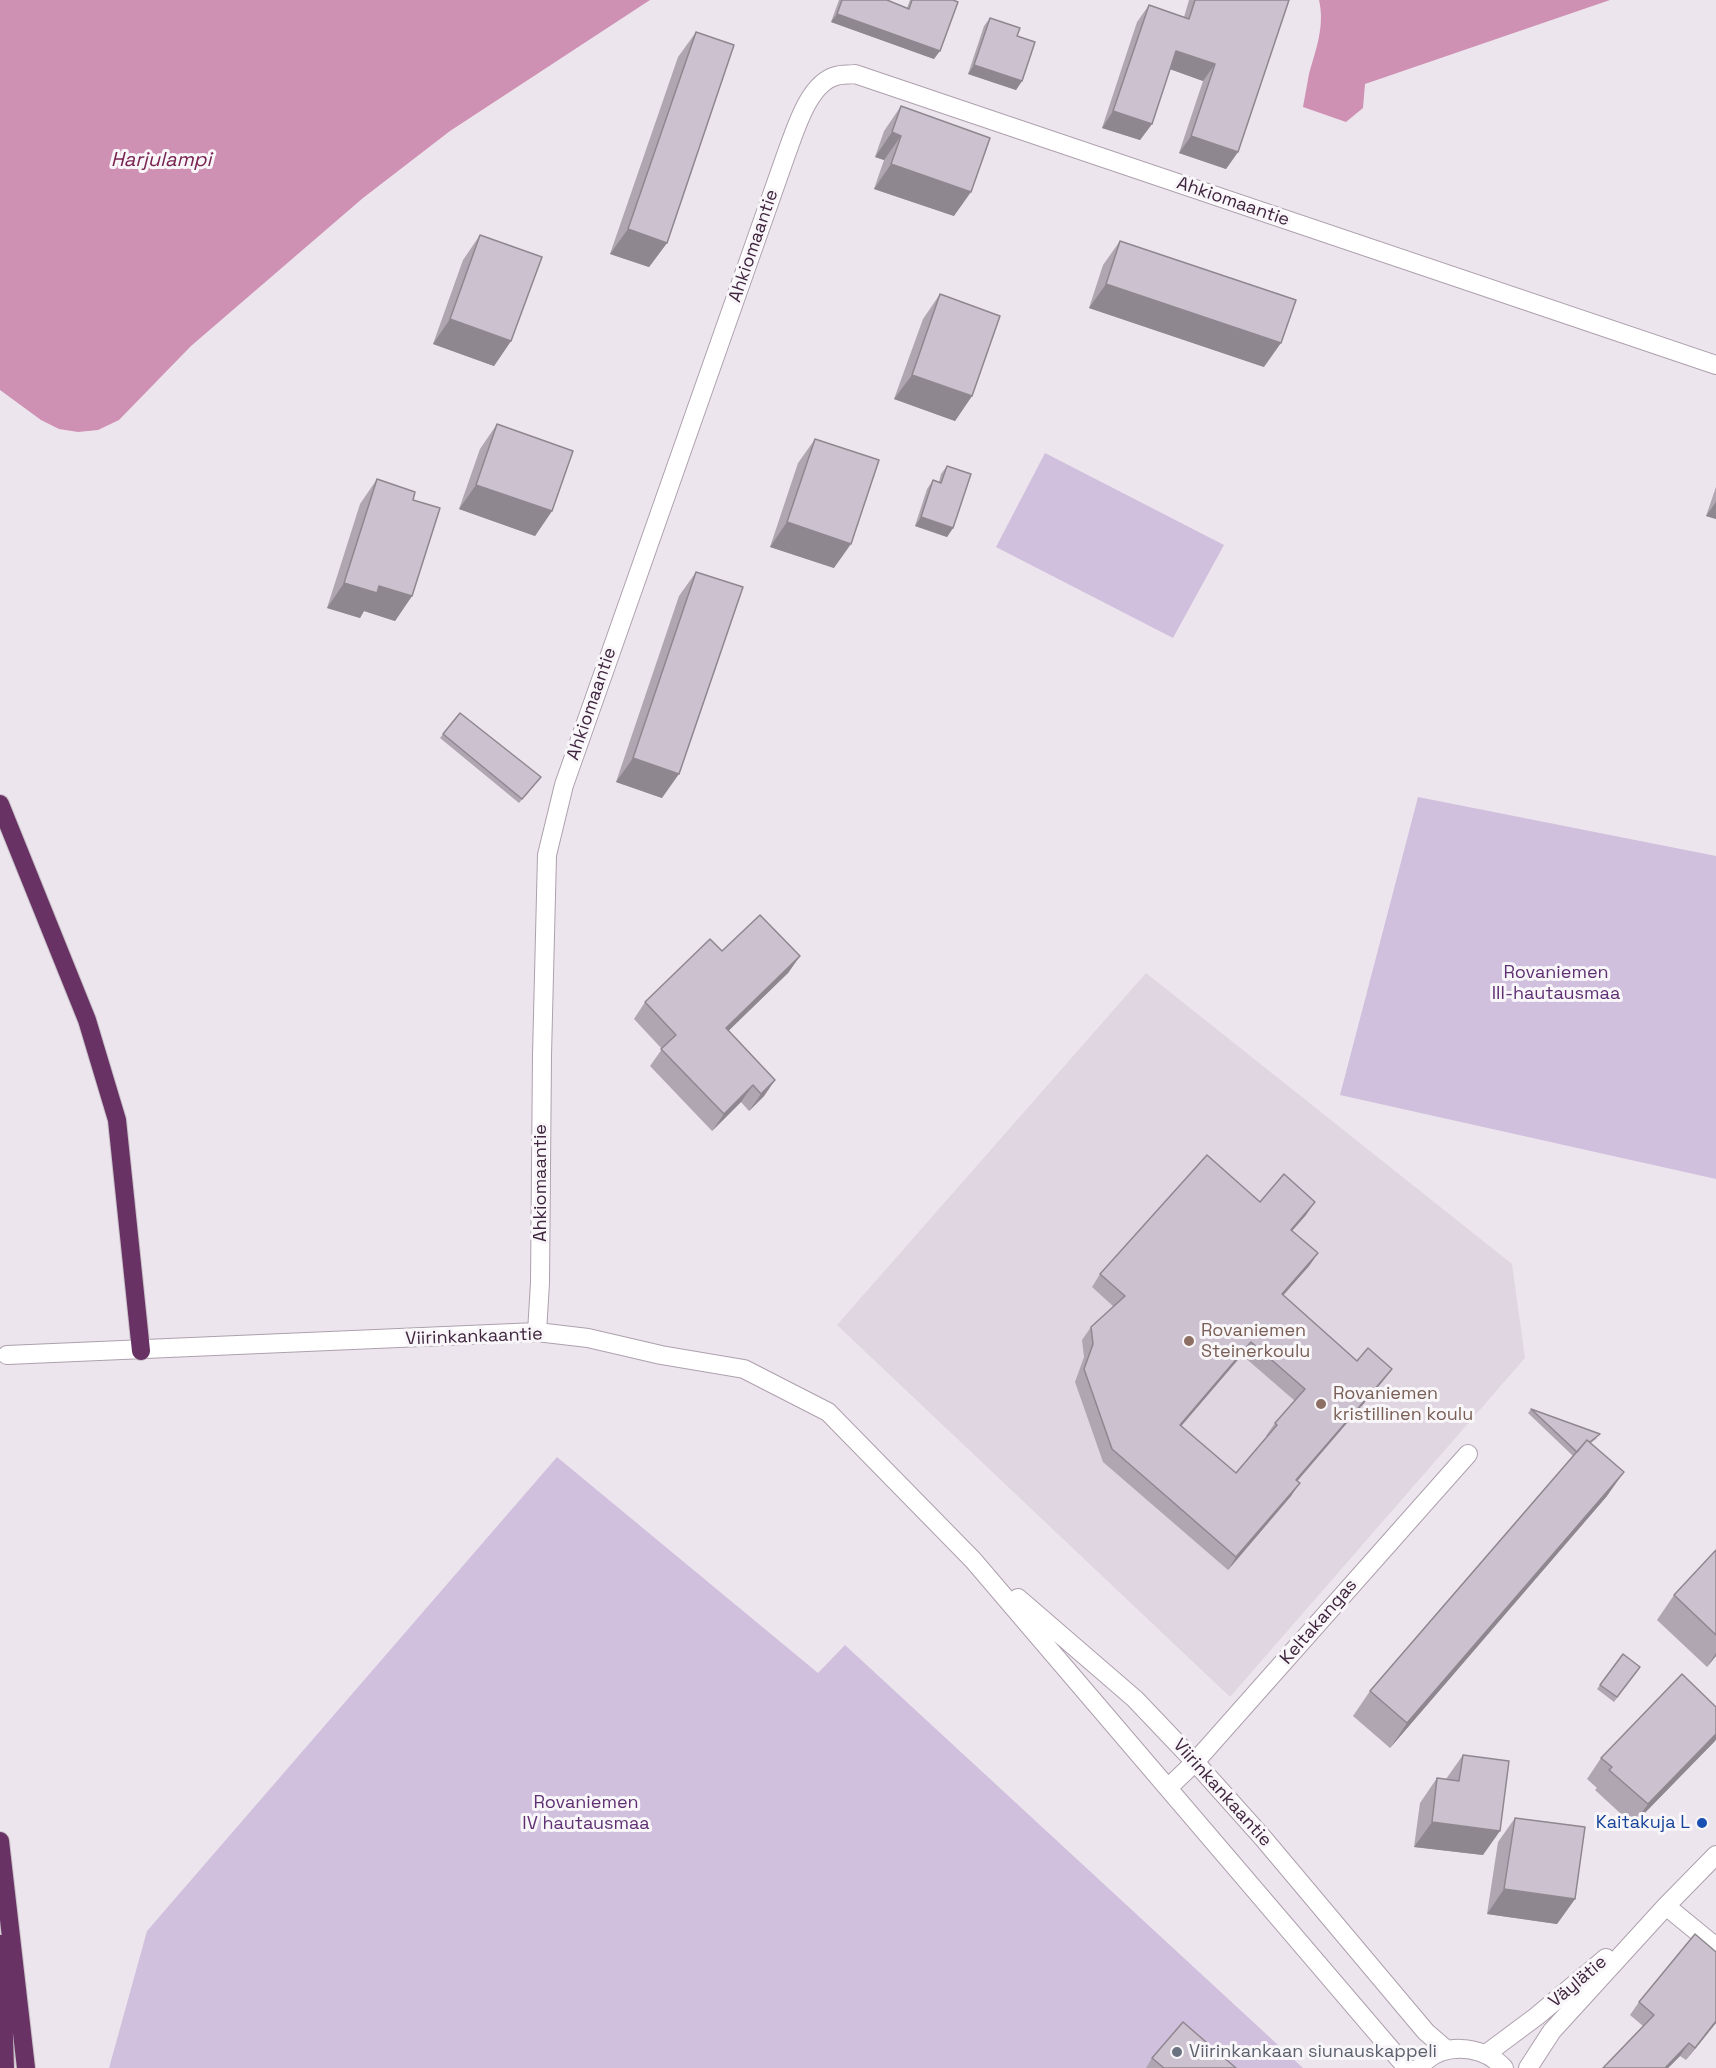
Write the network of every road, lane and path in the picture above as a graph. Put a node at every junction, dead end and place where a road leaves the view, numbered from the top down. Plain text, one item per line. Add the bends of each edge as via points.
1 (1716, 365) edge
2 (0, 804) edge
3 (537, 1332) junction
4 (141, 1351) junction
5 (7, 1356) dead end
6 (1468, 1454) dead end
7 (973, 1560) junction
8 (1195, 1762) junction
9 (1168, 1788) junction
10 (0, 1842) edge
11 (1716, 1855) edge
12 (1666, 1906) junction
13 (0, 1910) edge
14 (1716, 1947) edge
15 (1447, 2050) junction
16 (1486, 2054) junction
17 (5, 2068) edge
18 (26, 2068) edge
19 (1407, 2068) edge
20 (1419, 2068) edge
21 (1504, 2068) edge
22 (1528, 2068) edge

1 - 3 street, Ahkiomaantie via 855,74 836,76 818,85 787,152 613,644 564,784 547,855
2 - 4 highway via 87,1020 117,1120
3 - 4 street, Viirinkankaantie
3 - 7 street, Viirinkankaantie via 588,1338 744,1370 828,1412
4 - 5 street, Viirinkankaantie
6 - 8 street, Keltakangas
7 - 8 street, Viirinkankaantie via 1136,1699
7 - 9 street, Viirinkankaantie
8 - 9 street, Keltakangas
8 - 15 street, Viirinkankaantie via 1426,2032
9 - 19 street, Viirinkankaantie
10 - 18 highway
11 - 12 street, Väylätie
12 - 14 street
12 - 16 street, Väylätie via 1538,2016
12 - 22 street, Väylätie via 1552,2031
13 - 17 highway
15 - 16 street via 1467,2049
15 - 20 street
16 - 21 street

